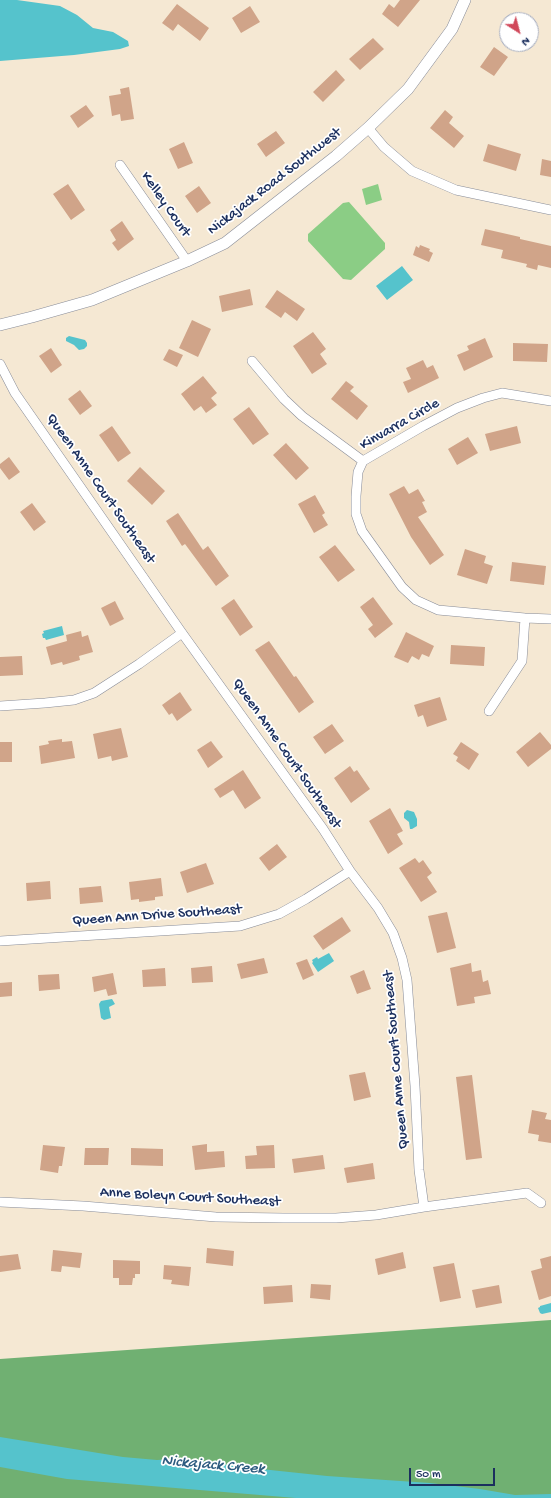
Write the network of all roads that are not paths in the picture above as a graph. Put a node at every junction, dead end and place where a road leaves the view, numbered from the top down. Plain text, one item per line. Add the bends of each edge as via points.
1 (465, 0) edge
2 (368, 128) junction
3 (120, 165) dead end
4 (551, 210) edge
5 (187, 262) junction
6 (0, 325) edge
7 (252, 361) dead end
8 (0, 364) edge
9 (551, 401) edge
10 (363, 461) junction
11 (525, 618) junction
12 (551, 619) edge
13 (182, 633) junction
14 (0, 706) edge
15 (489, 711) dead end
16 (350, 870) junction
17 (0, 941) edge
18 (0, 1202) edge
19 (541, 1203) dead end
20 (424, 1207) junction

1 - 2 street, Nickajack Road Southwest via 452,30 412,84
2 - 4 street via 412,171 456,190
2 - 5 street, Nickajack Road Southwest via 225,243
3 - 5 street, Kelley Court
5 - 6 street, Nickajack Road Southwest via 92,300
7 - 10 street via 302,416
8 - 13 street, Queen Anne Court Southeast via 15,393
9 - 10 street, Kinvarra Circle via 502,393 483,398 457,408
10 - 11 street, Kinvarra Circle via 358,472 356,514 362,531 402,587 416,600 438,610
11 - 12 street, Kinvarra Circle
11 - 15 street via 522,661
13 - 14 street via 94,693 74,700
13 - 16 street, Queen Anne Court Southeast
16 - 17 street, Queen Ann Drive Southeast via 279,914 240,926
16 - 20 street, Queen Anne Court Southeast via 393,933 408,980 419,1170
18 - 20 street, Anne Boleyn Court Southeast via 216,1217 284,1218 376,1215
19 - 20 street, Anne Boleyn Court Southeast via 527,1193

